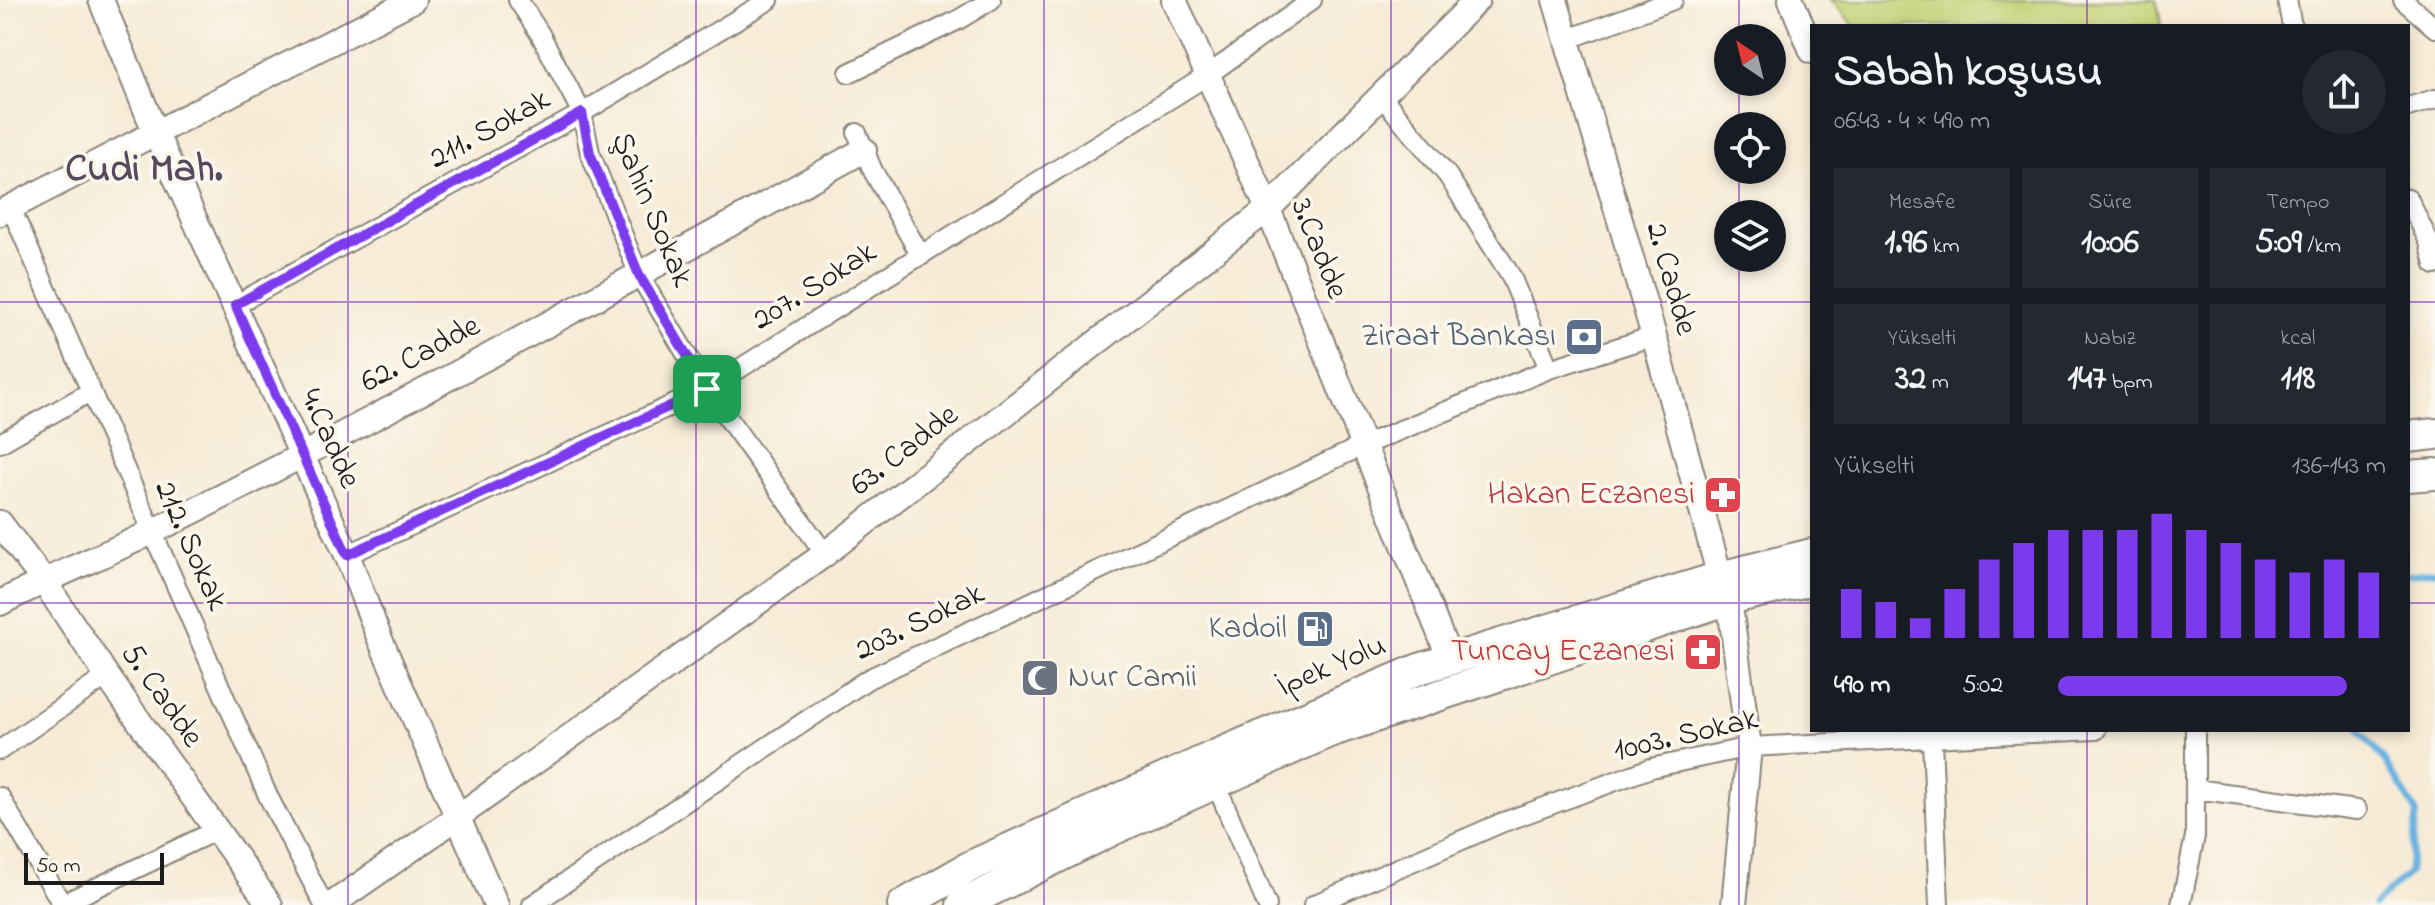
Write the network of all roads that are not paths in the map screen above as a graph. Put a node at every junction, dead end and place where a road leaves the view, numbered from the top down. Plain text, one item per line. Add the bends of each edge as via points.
1 (101, 0) edge
2 (413, 0) edge
3 (518, 0) edge
4 (769, 0) edge
5 (991, 0) edge
6 (1174, 0) edge
7 (1312, 0) edge
8 (1477, 0) edge
9 (1555, 0) edge
10 (1673, 0) edge
11 (1791, 0) edge
12 (2287, 0) edge
13 (2403, 0) edge
14 (2292, 24) edge
15 (2435, 28) edge
16 (1566, 40) junction
17 (1810, 46) edge
18 (849, 73) dead end
19 (1208, 75) junction
20 (1382, 97) junction
21 (2435, 99) edge
22 (2410, 106) edge
23 (582, 113) junction
24 (156, 134) junction
25 (861, 142) joint
26 (2410, 202) edge
27 (1268, 209) junction
28 (5, 211) edge
29 (921, 256) junction
30 (2435, 265) edge
31 (639, 275) junction
32 (235, 305) junction
33 (1654, 336) junction
34 (1549, 369) junction
35 (707, 389) junction
36 (90, 392) junction
37 (2435, 434) edge
38 (2410, 437) edge
39 (0, 443) edge
40 (1364, 445) junction
41 (301, 455) junction
42 (2435, 474) edge
43 (2410, 476) edge
44 (0, 523) edge
45 (151, 532) junction
46 (825, 554) junction
47 (347, 555) junction
48 (1810, 555) edge
49 (43, 580) junction
50 (1810, 580) edge
51 (1724, 588) junction
52 (0, 603) edge
53 (1450, 659) junction
54 (107, 676) junction
55 (2060, 732) edge
56 (2195, 732) edge
57 (1932, 739) junction
58 (1749, 747) junction
59 (0, 750) edge
60 (1216, 784) junction
61 (2195, 789) junction
62 (0, 797) edge
63 (2357, 810) dead end
64 (459, 816) junction
65 (217, 830) junction
66 (61, 905) edge
67 (270, 905) edge
68 (324, 905) edge
69 (331, 905) edge
70 (496, 905) edge
71 (532, 905) edge
72 (903, 905) edge
73 (962, 905) edge
74 (1267, 905) edge
75 (1313, 905) edge
76 (1734, 905) edge
77 (1939, 905) edge
78 (2181, 905) edge

1 - 24 street, 4.Cadde
2 - 24 street
3 - 23 street, Şahin Sokak
4 - 23 street, 211. Sokak
5 - 18 street
6 - 19 street, 3.Cadde
7 - 19 street, 207. Sokak
8 - 20 street, 63. Cadde
9 - 16 street, 2. Cadde
10 - 16 street
11 - 17 street
12 - 14 street
13 - 15 street
16 - 33 street, 2. Cadde
19 - 27 street, 3.Cadde
19 - 29 street, 207. Sokak
20 - 27 street, 63. Cadde
20 - 34 street via 1448,176 1511,276
21 - 22 street
23 - 31 street, Şahin Sokak via 590,153
23 - 32 street, 211. Sokak
24 - 28 street
24 - 32 street, 4.Cadde
25 - 29 street
25 - 31 street, 62. Cadde
26 - 30 street
27 - 40 street, 3.Cadde
27 - 46 street, 63. Cadde
28 - 36 street, 212. Sokak
29 - 35 street, 207. Sokak
31 - 35 street, Şahin Sokak
31 - 41 street, 62. Cadde
32 - 41 street, 4.Cadde
33 - 34 street, 203. Sokak
33 - 51 street, 2. Cadde
34 - 40 street, 203. Sokak
35 - 46 street, Şahin Sokak
35 - 47 street, 207. Sokak
36 - 39 street
36 - 45 street, 212. Sokak
37 - 38 highway
40 - 53 street, 3.Cadde
40 - 71 street, 203. Sokak via 868,679
41 - 45 street, 62. Cadde
41 - 47 street, 4.Cadde
42 - 43 highway
44 - 49 street, 5. Cadde
45 - 49 street, 62. Cadde
45 - 68 street, 212. Sokak via 268,796
46 - 64 street, 63. Cadde
47 - 64 street, 4.Cadde
48 - 51 highway, İpek Yolu
49 - 52 street, 62. Cadde
49 - 54 street, 5. Cadde
50 - 51 highway
51 - 53 highway, İpek Yolu
51 - 58 street, 2. Cadde
51 - 60 highway via 1329,732
53 - 72 highway, İpek Yolu via 1185,769 971,866
54 - 59 street
54 - 65 street, 5. Cadde
55 - 57 street, 1003. Sokak
56 - 61 street
57 - 58 street, 1003. Sokak
57 - 77 street
58 - 75 street, 1003. Sokak via 1651,768 1501,823
58 - 76 street, 2. Cadde
60 - 73 highway
60 - 74 street
61 - 63 street
61 - 78 street via 2195,836
62 - 66 street
64 - 69 street, 63. Cadde
64 - 70 street, 4.Cadde
65 - 66 street
65 - 67 street, 5. Cadde

